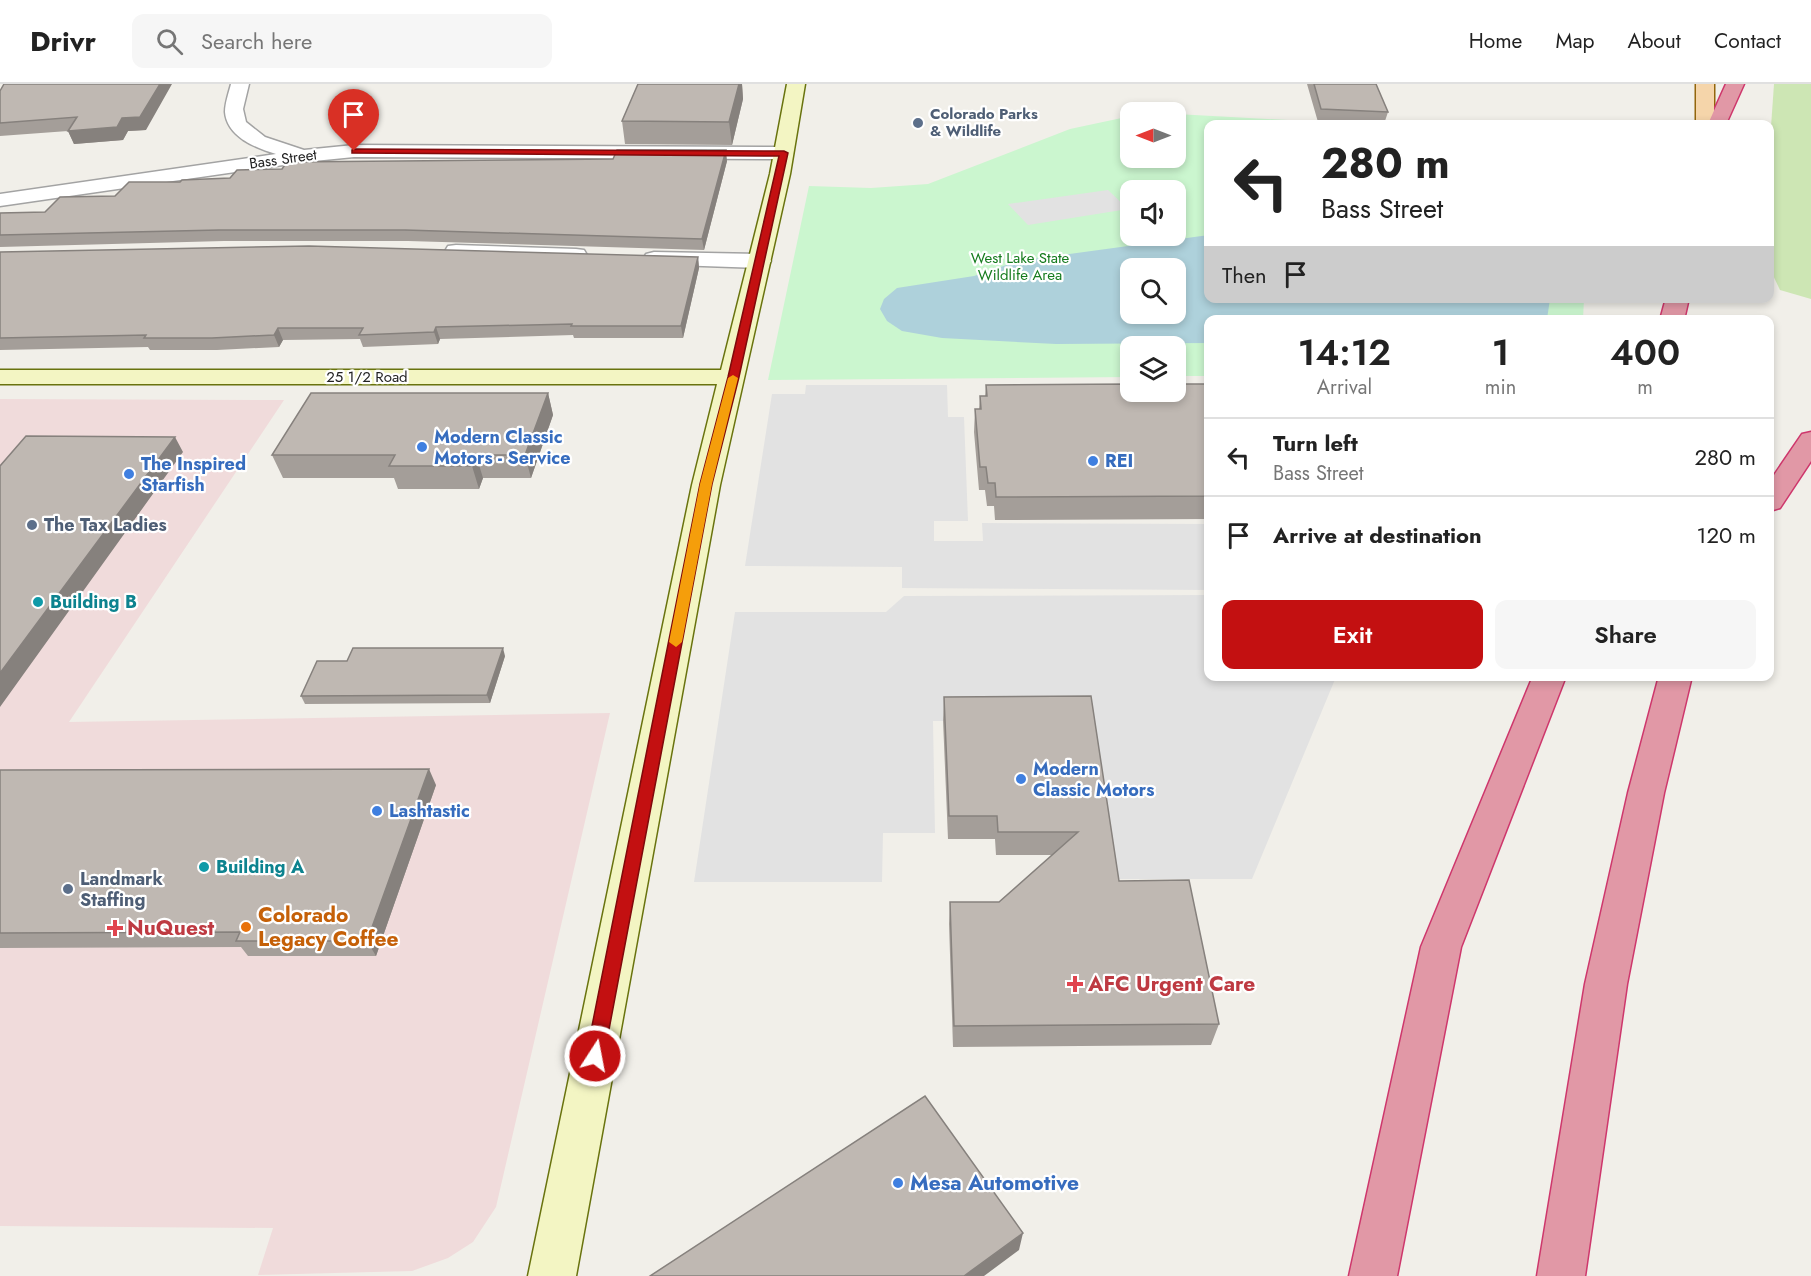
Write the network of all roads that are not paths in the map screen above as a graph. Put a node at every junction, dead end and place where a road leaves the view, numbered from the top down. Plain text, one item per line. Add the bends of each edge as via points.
1 (240, 84) edge
2 (796, 84) edge
3 (1705, 84) edge
4 (1735, 84) edge
5 (1705, 120) edge
6 (1719, 120) edge
7 (784, 153) junction
8 (304, 156) junction
9 (0, 200) edge
10 (434, 250) edge
11 (592, 256) edge
12 (637, 258) edge
13 (760, 261) junction
14 (0, 377) edge
15 (734, 377) junction
16 (1811, 440) edge
17 (1774, 496) edge
18 (1548, 681) edge
19 (1675, 681) edge
20 (552, 1276) edge
21 (1373, 1276) edge
22 (1561, 1276) edge

1 - 8 street via 234,112 242,132 271,147
2 - 7 street
3 - 5 main road
4 - 6 highway
7 - 8 street, Bass Street via 354,151
7 - 13 street
8 - 9 street, Bass Street
10 - 11 street
12 - 13 street
13 - 15 street
14 - 15 street, 25 1/2 Road
15 - 20 street via 706,484
16 - 17 highway
18 - 21 highway via 1441,947
19 - 22 highway via 1646,793 1606,984

